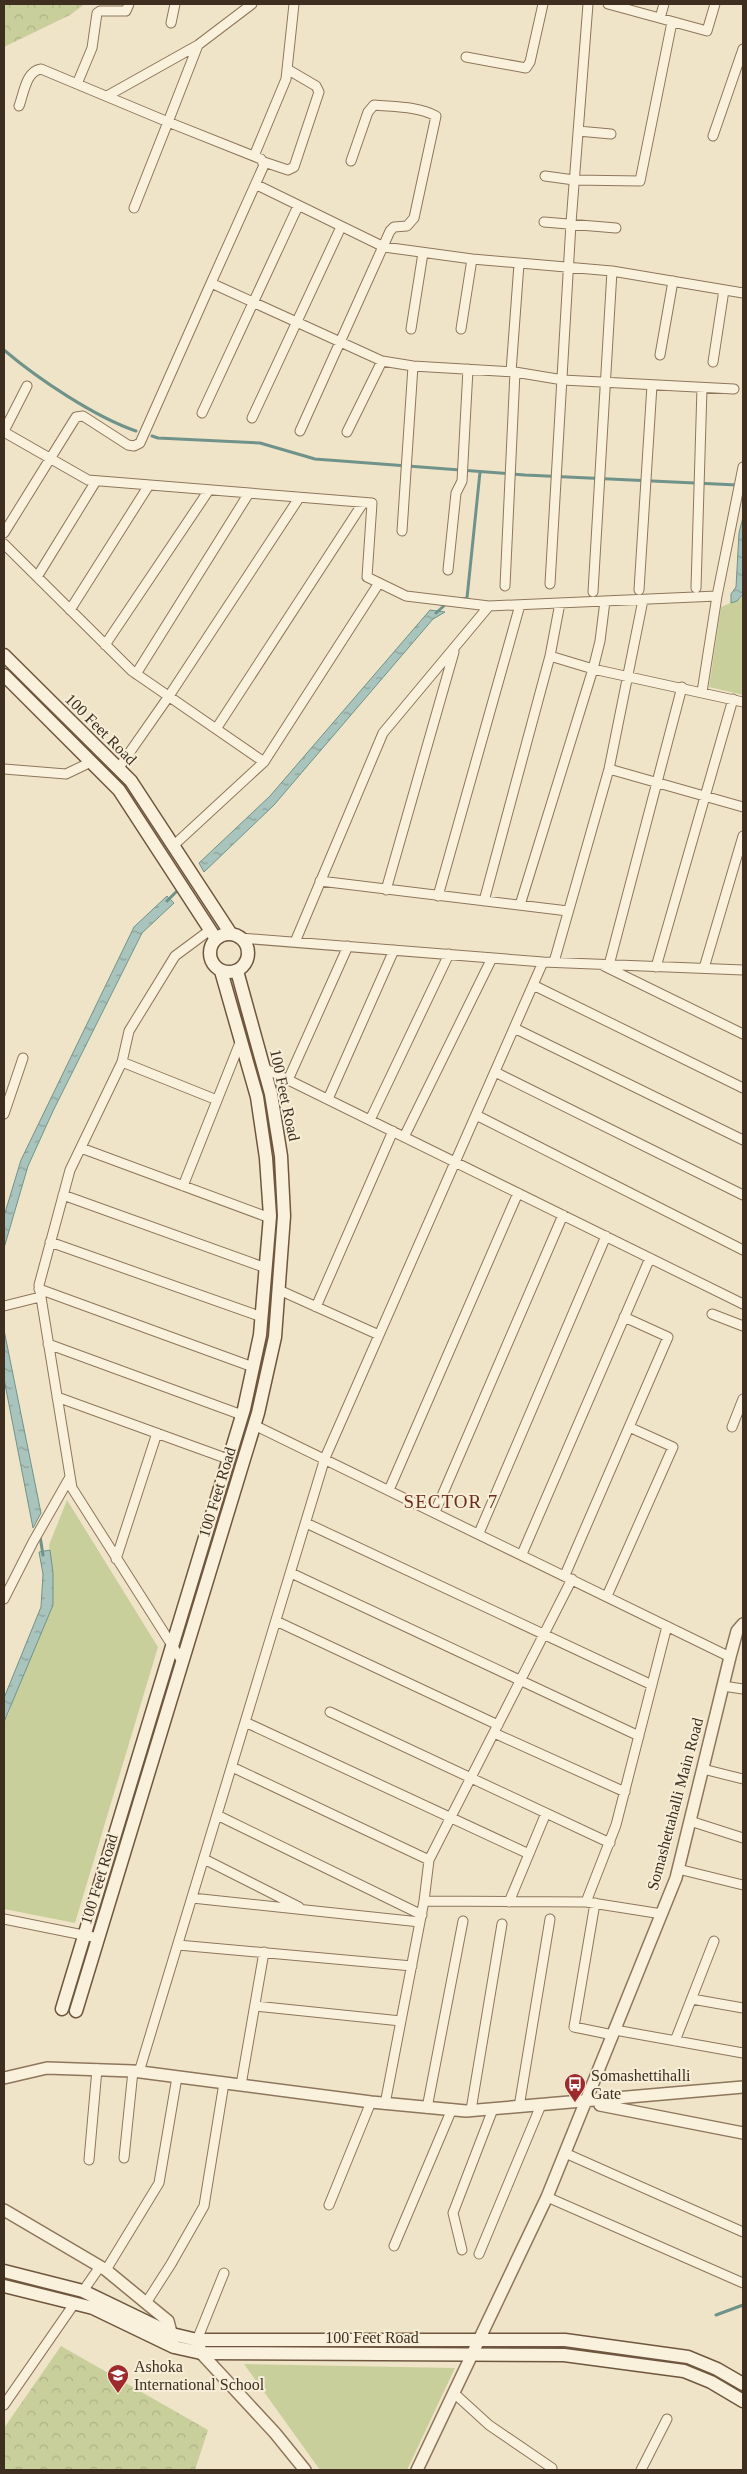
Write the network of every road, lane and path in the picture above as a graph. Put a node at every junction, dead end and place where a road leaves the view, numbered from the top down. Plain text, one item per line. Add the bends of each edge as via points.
1 (129, 4) edge
2 (175, 4) edge
3 (252, 4) edge
4 (294, 4) edge
5 (543, 4) edge
6 (588, 4) edge
7 (608, 4) edge
8 (664, 4) edge
9 (715, 4) edge
10 (660, 18) junction
11 (672, 22) junction
12 (171, 23) dead end
13 (198, 44) junction
14 (743, 49) edge
15 (466, 57) dead end
16 (287, 69) junction
17 (77, 84) junction
18 (107, 96) junction
19 (19, 106) dead end
20 (168, 122) junction
21 (578, 131) junction
22 (611, 134) dead end
23 (713, 136) dead end
24 (254, 156) junction
25 (351, 161) dead end
26 (264, 162) junction
27 (545, 176) dead end
28 (574, 180) junction
29 (257, 185) junction
30 (298, 206) junction
31 (134, 208) dead end
32 (544, 222) dead end
33 (571, 223) junction
34 (341, 227) junction
35 (616, 228) dead end
36 (384, 246) junction
37 (423, 253) junction
38 (472, 259) junction
39 (519, 264) junction
40 (568, 268) junction
41 (612, 271) junction
42 (673, 281) junction
43 (211, 283) junction
44 (724, 290) junction
45 (743, 293) edge
46 (254, 301) junction
47 (296, 321) junction
48 (411, 329) dead end
49 (461, 330) dead end
50 (339, 340) junction
51 (660, 355) dead end
52 (382, 361) junction
53 (713, 362) dead end
54 (414, 366) junction
55 (468, 369) junction
56 (513, 372) junction
57 (563, 380) junction
58 (605, 382) junction
59 (652, 385) junction
60 (27, 386) dead end
61 (702, 388) junction
62 (734, 390) dead end
63 (202, 413) dead end
64 (252, 418) dead end
65 (300, 430) dead end
66 (4, 432) edge
67 (347, 432) dead end
68 (49, 459) junction
69 (743, 467) edge
70 (96, 481) junction
71 (149, 485) junction
72 (209, 490) junction
73 (250, 493) junction
74 (299, 498) junction
75 (363, 503) junction
76 (402, 531) dead end
77 (4, 533) edge
78 (4, 544) edge
79 (448, 570) dead end
80 (37, 577) junction
81 (380, 583) junction
82 (550, 584) dead end
83 (505, 586) dead end
84 (696, 588) dead end
85 (639, 590) dead end
86 (593, 592) dead end
87 (717, 596) junction
88 (643, 600) junction
89 (605, 601) junction
90 (560, 603) junction
91 (520, 605) junction
92 (489, 606) junction
93 (70, 610) junction
94 (105, 644) junction
95 (455, 648) junction
96 (4, 655) edge
97 (550, 656) junction
98 (593, 668) junction
99 (136, 674) junction
100 (4, 675) edge
101 (629, 676) junction
102 (682, 687) junction
103 (702, 692) junction
104 (169, 696) junction
105 (732, 699) junction
106 (743, 702) edge
107 (216, 729) junction
108 (91, 762) junction
109 (264, 762) junction
110 (4, 769) edge
111 (118, 769) junction
112 (609, 769) junction
113 (656, 783) junction
114 (705, 796) junction
115 (743, 807) edge
116 (743, 836) edge
117 (173, 846) junction
118 (320, 881) junction
119 (386, 890) junction
120 (438, 896) junction
121 (484, 901) junction
122 (520, 905) junction
123 (568, 911) junction
124 (213, 935) junction
125 (236, 936) junction
126 (295, 942) junction
127 (348, 946) junction
128 (394, 950) junction
129 (449, 954) junction
130 (492, 958) junction
131 (543, 962) junction
132 (554, 962) junction
133 (605, 964) junction
134 (656, 967) junction
135 (704, 968) junction
136 (743, 970) edge
137 (221, 971) junction
138 (237, 971) junction
139 (533, 985) junction
140 (514, 1028) junction
141 (743, 1034) edge
142 (241, 1040) junction
143 (23, 1058) dead end
144 (122, 1062) junction
145 (264, 1068) junction
146 (495, 1072) junction
147 (288, 1080) junction
148 (743, 1088) edge
149 (328, 1099) junction
150 (217, 1100) junction
151 (4, 1114) edge
152 (476, 1116) junction
153 (370, 1120) junction
154 (393, 1131) junction
155 (404, 1137) junction
156 (743, 1140) edge
157 (81, 1148) junction
158 (455, 1162) junction
159 (183, 1186) junction
160 (518, 1193) junction
161 (63, 1195) junction
162 (743, 1195) edge
163 (563, 1215) junction
164 (270, 1218) junction
165 (606, 1236) junction
166 (50, 1242) junction
167 (743, 1250) edge
168 (650, 1258) junction
169 (266, 1268) junction
170 (280, 1290) junction
171 (40, 1293) junction
172 (743, 1304) edge
173 (4, 1306) edge
174 (316, 1306) junction
175 (712, 1314) dead end
176 (262, 1317) junction
177 (624, 1317) junction
178 (743, 1326) edge
179 (379, 1335) junction
180 (48, 1344) junction
181 (253, 1367) junction
182 (57, 1397) junction
183 (743, 1399) edge
184 (242, 1415) junction
185 (254, 1425) junction
186 (629, 1427) junction
187 (732, 1427) dead end
188 (157, 1433) junction
189 (325, 1458) junction
190 (228, 1459) junction
191 (70, 1478) junction
192 (389, 1490) junction
193 (434, 1512) junction
194 (306, 1523) junction
195 (479, 1533) junction
196 (522, 1554) junction
197 (116, 1559) junction
198 (290, 1573) junction
199 (569, 1577) junction
200 (607, 1596) junction
201 (4, 1599) edge
202 (276, 1621) junction
203 (743, 1624) edge
204 (667, 1626) junction
205 (544, 1634) junction
206 (172, 1645) junction
207 (730, 1657) junction
208 (182, 1661) junction
209 (520, 1680) junction
210 (652, 1685) junction
211 (723, 1686) junction
212 (743, 1689) edge
213 (330, 1712) dead end
214 (245, 1722) junction
215 (496, 1729) junction
216 (639, 1736) junction
217 (232, 1767) junction
218 (703, 1769) junction
219 (471, 1778) junction
220 (743, 1780) edge
221 (625, 1792) junction
222 (546, 1813) junction
223 (217, 1815) junction
224 (451, 1818) junction
225 (690, 1821) junction
226 (743, 1838) edge
227 (610, 1842) junction
228 (529, 1854) junction
229 (204, 1859) junction
230 (429, 1860) junction
231 (678, 1869) junction
232 (743, 1885) edge
233 (192, 1898) junction
234 (424, 1901) junction
235 (509, 1902) junction
236 (590, 1903) junction
237 (306, 1910) junction
238 (662, 1914) junction
239 (421, 1918) junction
240 (4, 1919) edge
241 (550, 1919) dead end
242 (463, 1922) dead end
243 (502, 1924) dead end
244 (84, 1935) junction
245 (98, 1938) junction
246 (714, 1941) dead end
247 (178, 1945) junction
248 (264, 1952) junction
249 (412, 1966) junction
250 (692, 1999) junction
251 (255, 2006) junction
252 (743, 2008) edge
253 (62, 2009) dead end
254 (76, 2011) dead end
255 (401, 2021) junction
256 (614, 2032) junction
257 (676, 2041) junction
258 (743, 2053) edge
259 (97, 2069) junction
260 (136, 2071) junction
261 (177, 2076) junction
262 (4, 2078) edge
263 (224, 2083) junction
264 (241, 2085) junction
265 (743, 2087) edge
266 (371, 2102) junction
267 (586, 2102) junction
268 (385, 2104) junction
269 (541, 2105) junction
270 (519, 2107) junction
271 (426, 2108) junction
272 (493, 2109) junction
273 (452, 2110) junction
274 (471, 2110) junction
275 (743, 2133) edge
276 (565, 2153) junction
277 (124, 2158) dead end
278 (89, 2160) dead end
279 (547, 2197) junction
280 (329, 2205) dead end
281 (4, 2210) edge
282 (743, 2232) edge
283 (394, 2246) dead end
284 (462, 2250) dead end
285 (479, 2254) dead end
286 (103, 2269) junction
287 (4, 2271) edge
288 (224, 2273) dead end
289 (743, 2283) edge
290 (4, 2286) edge
291 (83, 2291) junction
292 (146, 2303) junction
293 (74, 2304) junction
294 (172, 2334) junction
295 (479, 2339) junction
296 (196, 2340) junction
297 (174, 2347) junction
298 (201, 2353) junction
299 (474, 2354) junction
300 (743, 2384) edge
301 (455, 2394) junction
302 (743, 2401) edge
303 (4, 2405) edge
304 (668, 2419) dead end
305 (552, 2468) dead end
306 (305, 2470) edge
307 (417, 2470) edge
308 (641, 2470) edge

1 - 17 street via 126,11 97,13 92,48
2 - 12 street
3 - 13 street
4 - 16 street
5 - 15 street via 526,68
6 - 21 street
7 - 10 street
8 - 10 street
9 - 11 street via 706,31
10 - 11 street
11 - 28 street via 640,181
13 - 18 street
13 - 20 street
14 - 23 street
16 - 24 street via 286,79
16 - 26 street via 316,86 319,92 294,167 288,170
17 - 18 street
17 - 19 street via 38,70 29,76
18 - 20 street
20 - 24 street
20 - 31 street
21 - 22 street
21 - 28 street
24 - 26 street
25 - 36 street via 368,112 374,105 401,106 436,116 414,218 407,226 394,227
26 - 29 street
27 - 28 street
28 - 33 street
29 - 30 street
29 - 43 street
30 - 34 street
30 - 46 street
32 - 33 street
33 - 35 street
33 - 40 street
34 - 36 street
34 - 47 street
36 - 37 street
36 - 50 street
37 - 38 street
37 - 48 street
38 - 39 street
38 - 49 street
39 - 40 street
39 - 56 street
40 - 41 street
40 - 57 street
41 - 42 street
41 - 58 street
42 - 44 street
42 - 51 street
43 - 46 street
43 - 68 street via 140,443 128,445 83,416 78,416
44 - 45 street
44 - 53 street
46 - 47 street
46 - 63 street
47 - 50 street
47 - 64 street
50 - 52 street
50 - 65 street
52 - 54 street
52 - 67 street
54 - 55 street
54 - 76 street
55 - 56 street
55 - 79 street via 463,470 456,493
56 - 57 street
56 - 83 street
57 - 58 street
57 - 82 street
58 - 59 street
58 - 86 street
59 - 61 street
59 - 85 street
60 - 66 street
61 - 62 street
61 - 84 street
66 - 68 street
68 - 70 street
68 - 77 street
69 - 87 street
70 - 71 street
70 - 80 street
71 - 72 street
71 - 93 street
72 - 73 street
72 - 94 street
73 - 74 street
73 - 99 street
74 - 75 street
74 - 104 street
75 - 81 street via 372,503 367,577
75 - 107 street
78 - 80 street
80 - 93 street
81 - 92 street via 406,596
81 - 109 street
87 - 88 street
87 - 103 street
88 - 89 street
88 - 101 street
89 - 90 street
89 - 98 street
90 - 91 street
90 - 97 street
91 - 92 street
91 - 120 street
92 - 95 street
93 - 94 street
94 - 99 street
95 - 118 street via 383,733
95 - 119 street
96 - 111 main road, 100 Feet Road
97 - 98 street
97 - 121 street
98 - 101 street
98 - 122 street
99 - 104 street
100 - 108 main road, 100 Feet Road
101 - 102 street
101 - 112 street
102 - 103 street
102 - 113 street
103 - 105 street
104 - 107 street
104 - 111 street
105 - 106 street
105 - 114 street
107 - 109 street
108 - 110 street via 66,774
108 - 124 main road, 100 Feet Road via 119,790
109 - 117 street
111 - 117 main road, 100 Feet Road via 131,781
112 - 113 street
112 - 123 street
113 - 114 street
113 - 133 street
114 - 115 street
114 - 134 street
116 - 135 street
117 - 125 main road, 100 Feet Road
118 - 119 street
118 - 126 street
119 - 120 street
120 - 121 street
121 - 122 street
122 - 123 street
123 - 132 street
124 - 125 main road
124 - 137 main road, 100 Feet Road via 210,954 213,964
124 - 144 street via 175,956 129,1031
125 - 126 street
125 - 138 main road, 100 Feet Road via 247,946 248,957
126 - 127 street
127 - 128 street
127 - 147 street
128 - 129 street
128 - 149 street
129 - 130 street
129 - 153 street
130 - 131 street
130 - 155 street
131 - 132 street
131 - 139 street
132 - 133 street
133 - 134 street
133 - 141 street
134 - 135 street
135 - 136 street
137 - 138 main road
137 - 142 main road, 100 Feet Road
138 - 145 main road, 100 Feet Road
139 - 140 street
139 - 148 street
140 - 146 street
140 - 156 street
142 - 150 street
142 - 164 main road, 100 Feet Road via 257,1097
143 - 151 street
144 - 150 street
144 - 157 street
145 - 147 street
145 - 170 main road, 100 Feet Road via 281,1156 284,1216
146 - 152 street
146 - 162 street
147 - 149 street
149 - 153 street
150 - 159 street
152 - 158 street
152 - 167 street
153 - 154 street
154 - 155 street
154 - 174 street
155 - 158 street
157 - 159 street
157 - 161 street
158 - 160 street
158 - 179 street
159 - 164 street
160 - 163 street
160 - 192 street
161 - 166 street
161 - 169 street
163 - 165 street
163 - 193 street
164 - 169 main road, 100 Feet Road
165 - 168 street
165 - 195 street
166 - 171 street
166 - 176 street
168 - 172 street
168 - 177 street
169 - 176 main road, 100 Feet Road
170 - 174 street
170 - 185 main road, 100 Feet Road via 275,1337
171 - 173 street
171 - 180 street
171 - 181 street
174 - 179 street
175 - 178 street
176 - 181 main road, 100 Feet Road
177 - 186 street via 668,1338
177 - 196 street
179 - 189 street
180 - 182 street
180 - 184 street
181 - 184 main road, 100 Feet Road
182 - 188 street
182 - 191 street
183 - 187 street
184 - 190 main road, 100 Feet Road
185 - 189 street
185 - 208 main road, 100 Feet Road
186 - 199 street
186 - 200 street via 674,1447
188 - 190 street
188 - 197 street
189 - 192 street
189 - 194 street
190 - 206 main road, 100 Feet Road
191 - 197 street via 72,1488
191 - 201 street
192 - 193 street
193 - 195 street
194 - 198 street
194 - 205 street
195 - 196 street
196 - 199 street
197 - 206 street
198 - 202 street
198 - 209 street
199 - 200 street
199 - 205 street
200 - 204 street
202 - 214 street
202 - 215 street
203 - 207 street, Somashettahalli Main Road via 737,1632
204 - 207 street
204 - 210 street
205 - 209 street
205 - 210 street
206 - 208 street
206 - 244 main road, 100 Feet Road
207 - 211 street, Somashettahalli Main Road
208 - 245 main road, 100 Feet Road
209 - 215 street
209 - 216 street
210 - 216 street
211 - 212 street
211 - 218 street, Somashettahalli Main Road
213 - 219 street
214 - 217 street
214 - 224 street
215 - 219 street
215 - 221 street
216 - 221 street
217 - 223 street
217 - 230 street
218 - 220 street
218 - 225 street, Somashettahalli Main Road
219 - 222 street
219 - 224 street
221 - 227 street
222 - 227 street
222 - 228 street
223 - 229 street
223 - 239 street
224 - 228 street
224 - 230 street
225 - 226 street
225 - 231 street, Somashettahalli Main Road
227 - 236 street
228 - 235 street
229 - 233 street
229 - 237 street
230 - 234 street
231 - 232 street
231 - 238 street, Somashettahalli Main Road
233 - 237 street
233 - 247 street
234 - 235 street
234 - 239 street
235 - 236 street
236 - 238 street
236 - 256 street via 574,2026
237 - 239 street
238 - 256 street, Somashettahalli Main Road
239 - 249 street
240 - 244 street
241 - 270 street
242 - 271 street
243 - 274 street
244 - 245 street
244 - 253 main road, 100 Feet Road
245 - 254 main road, 100 Feet Road
246 - 250 street
247 - 248 street
247 - 260 street
248 - 249 street
248 - 251 street
249 - 255 street
250 - 252 street
250 - 257 street
251 - 255 street
251 - 264 street
255 - 268 street
256 - 257 street
256 - 267 street, Somashettahalli Main Road
257 - 258 street
259 - 260 street
259 - 262 street via 47,2068
259 - 278 street
260 - 261 street
260 - 277 street
261 - 263 street
261 - 286 street via 159,2182
263 - 264 street
263 - 292 street via 204,2206
264 - 266 street
265 - 267 street
266 - 268 street
266 - 280 street
267 - 269 street
267 - 275 street
267 - 276 street, Somashettahalli Main Road
268 - 271 street
269 - 270 street
269 - 285 street
270 - 272 street
271 - 273 street
272 - 274 street
272 - 284 street via 453,2213
273 - 274 street
273 - 283 street
276 - 279 street, Somashettahalli Main Road
276 - 282 street
279 - 289 street
279 - 295 street, Somashettahalli Main Road
281 - 286 street
286 - 291 street
286 - 292 street
287 - 291 main road, 100 Feet Road
288 - 296 street
290 - 293 main road, 100 Feet Road
291 - 294 main road, 100 Feet Road
292 - 294 street via 168,2321
293 - 297 main road, 100 Feet Road via 93,2308
293 - 303 street
294 - 296 main road, 100 Feet Road
294 - 297 street
295 - 296 main road, 100 Feet Road
295 - 299 street, Somashettahalli Main Road
295 - 300 main road, 100 Feet Road via 565,2340 688,2357
296 - 298 street
297 - 298 main road, 100 Feet Road
298 - 299 main road, 100 Feet Road
298 - 306 street
299 - 301 street, Somashettahalli Main Road
299 - 302 main road, 100 Feet Road via 564,2355 684,2371
301 - 305 street via 488,2425
301 - 307 street, Somashettahalli Main Road
304 - 308 street

